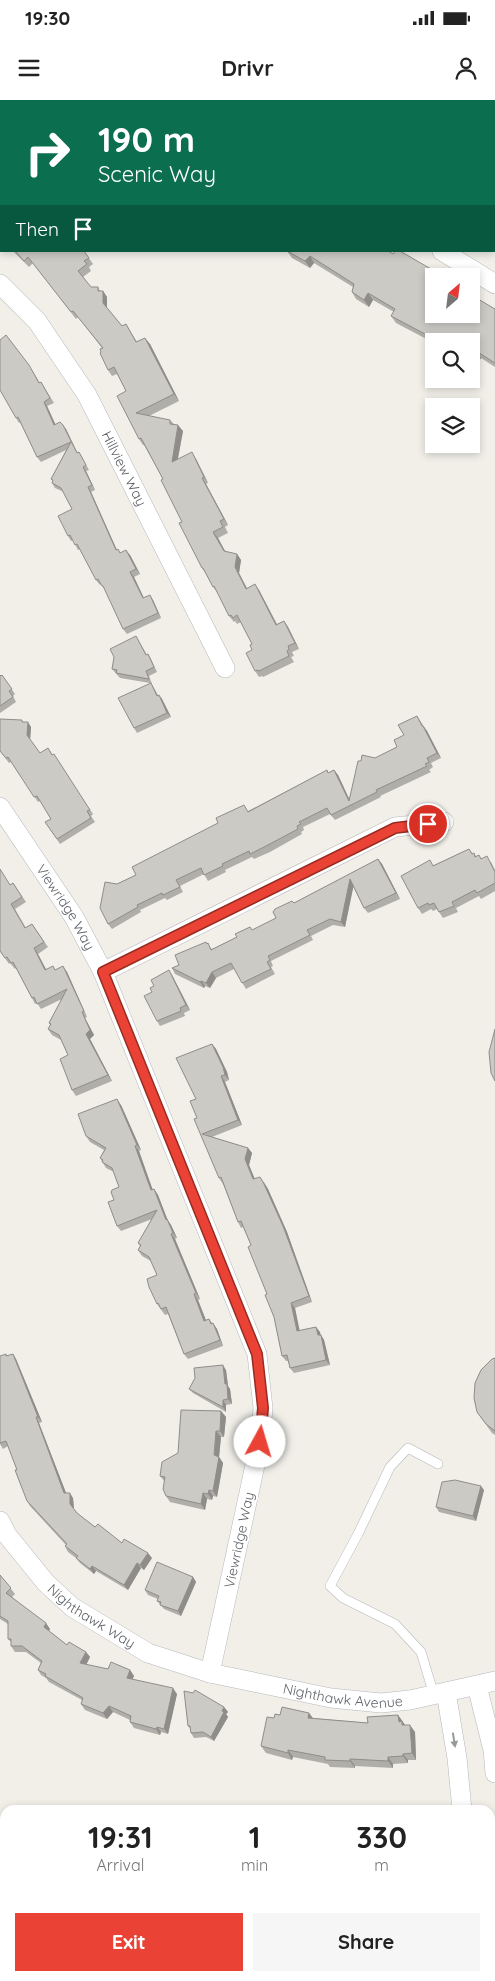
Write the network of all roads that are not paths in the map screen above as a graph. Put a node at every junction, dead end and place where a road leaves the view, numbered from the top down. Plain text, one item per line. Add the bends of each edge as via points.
1 (444, 252) edge
2 (0, 284) edge
3 (495, 284) edge
4 (225, 668) dead end
5 (0, 807) edge
6 (444, 822) dead end
7 (103, 972) junction
8 (438, 1464) dead end
9 (0, 1521) edge
10 (210, 1673) junction
11 (486, 1683) edge
12 (440, 1693) junction
13 (495, 1773) edge
14 (462, 1805) edge

1 - 3 street
2 - 4 street, Hillview Way via 37,321 87,395
5 - 7 street, Viewridge Way via 74,917
6 - 7 street via 395,828
7 - 10 street, Viewridge Way via 257,1354 263,1408 260,1442
8 - 12 lane via 408,1448 390,1467 330,1586 343,1598 395,1624 421,1652
9 - 10 street, Nighthawk Way via 7,1535 46,1583 72,1606 148,1653
10 - 12 street, Nighthawk Avenue via 331,1698 381,1702
11 - 12 street, Nighthawk Avenue
11 - 13 street
12 -> 14 street via 457,1758

